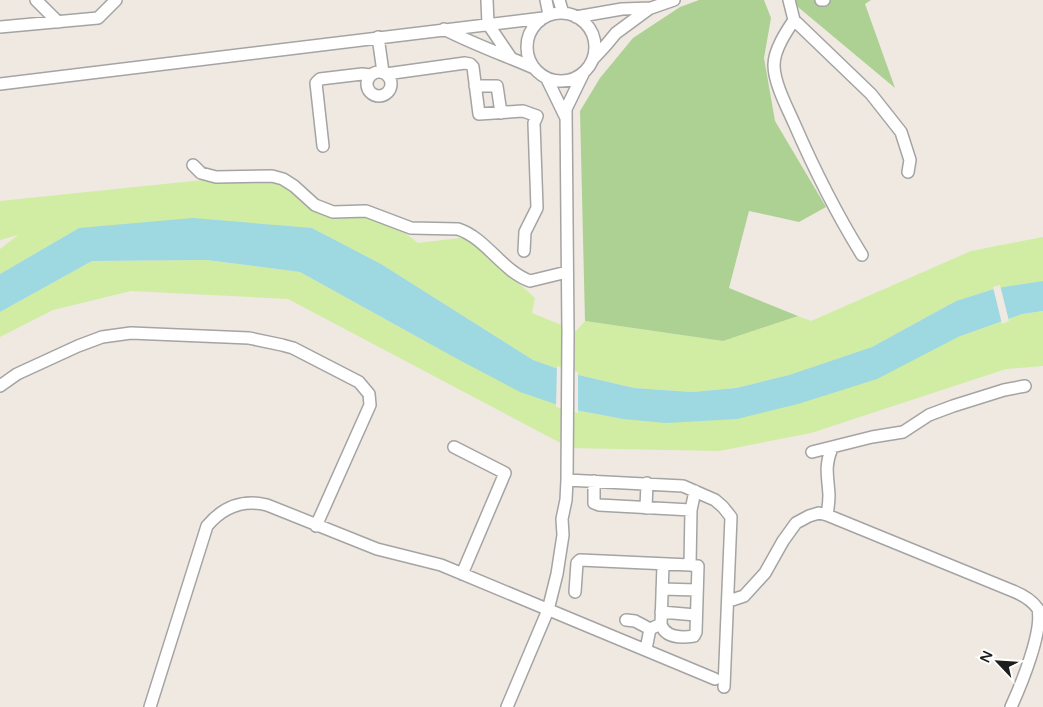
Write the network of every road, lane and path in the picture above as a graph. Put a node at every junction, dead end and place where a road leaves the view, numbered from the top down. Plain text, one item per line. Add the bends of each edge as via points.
1 (36, 0) edge
2 (116, 0) edge
3 (487, 0) edge
4 (546, 0) edge
5 (559, 0) edge
6 (674, 0) edge
7 (789, 0) edge
8 (621, 5) edge
9 (651, 8) junction
10 (563, 13) junction
11 (546, 17) junction
12 (576, 17) junction
13 (794, 20) junction
14 (58, 22) junction
15 (488, 24) junction
16 (0, 27) edge
17 (444, 29) junction
18 (378, 38) junction
19 (510, 58) junction
20 (594, 58) junction
21 (534, 68) junction
22 (385, 73) junction
23 (583, 74) junction
24 (371, 75) junction
25 (546, 79) junction
26 (0, 84) edge
27 (475, 86) junction
28 (502, 113) junction
29 (566, 119) junction
30 (323, 146) dead end
31 (193, 165) dead end
32 (908, 172) dead end
33 (524, 251) dead end
34 (862, 255) dead end
35 (567, 272) junction
36 (0, 386) edge
37 (1025, 386) dead end
38 (454, 447) dead end
39 (832, 448) junction
40 (812, 452) dead end
41 (566, 480) junction
42 (594, 481) junction
43 (647, 483) junction
44 (695, 491) junction
45 (646, 508) junction
46 (691, 510) junction
47 (828, 515) junction
48 (316, 526) junction
49 (662, 565) junction
50 (690, 565) junction
51 (462, 574) junction
52 (662, 588) junction
53 (697, 590) junction
54 (574, 592) dead end
55 (729, 601) junction
56 (548, 610) junction
57 (696, 615) junction
58 (626, 620) dead end
59 (657, 622) junction
60 (646, 649) junction
61 (154, 706) edge
62 (507, 707) edge
63 (1011, 707) edge

1 - 14 street
2 - 14 street via 98,18
3 - 15 street
4 - 11 street
5 - 10 street
6 - 9 street
7 - 13 street
8 - 9 street
8 - 12 street
9 - 20 street via 616,32
10 - 11 street
10 - 12 street
11 - 15 street
11 - 21 street via 532,28 527,42 528,56
12 - 20 street via 584,22 594,38
13 - 32 street via 871,94 901,132 910,160
13 - 34 street via 782,39 774,65 781,95 814,168
14 - 16 street
15 - 17 street
15 - 19 street
17 - 18 street
17 - 19 street
18 - 22 street
18 - 26 street
19 - 21 street
20 - 23 street
21 - 25 street
22 - 24 street
22 - 24 street via 391,80 391,88 379,96 372,94 367,86
22 - 27 street via 466,63 473,67
23 - 25 street via 566,81
23 - 29 street via 566,109
24 - 30 street via 317,80
25 - 29 street
27 - 28 street via 497,86
27 - 28 street via 479,114
28 - 33 street via 522,111 537,116 534,123 536,208 525,232
29 - 35 street
31 - 35 street via 201,173 216,177 272,176 294,186 315,204 333,212 366,211 411,228 464,231 513,271 530,280
35 - 41 street
36 - 48 street via 17,374 78,346 117,334 249,338 293,348 359,382 369,394 370,405
37 - 39 street via 929,415 903,432
38 - 51 street via 505,473
39 - 40 street
39 - 47 street via 826,479
41 - 42 street
41 - 56 street via 563,535
42 - 43 street
42 - 45 street via 594,503
43 - 44 street via 683,486
43 - 45 street
44 - 46 street
44 - 55 street via 715,500 731,517
45 - 46 street
46 - 50 street
47 - 55 street via 820,513 796,523 765,573 744,596
47 - 63 street via 1025,596 1039,610 1041,632 1038,645
48 - 51 street via 377,549 441,565
48 - 61 street via 256,502 237,504 212,520 203,535
49 - 50 street
49 - 52 street
49 - 54 street via 580,560
50 - 53 street via 698,566
51 - 56 street
52 - 53 street
52 - 59 street
53 - 57 street
55 - 60 street via 720,683
56 - 60 street
56 - 62 street
57 - 59 street
57 - 59 street via 696,632 691,637 666,634
58 - 59 street
59 - 60 street

